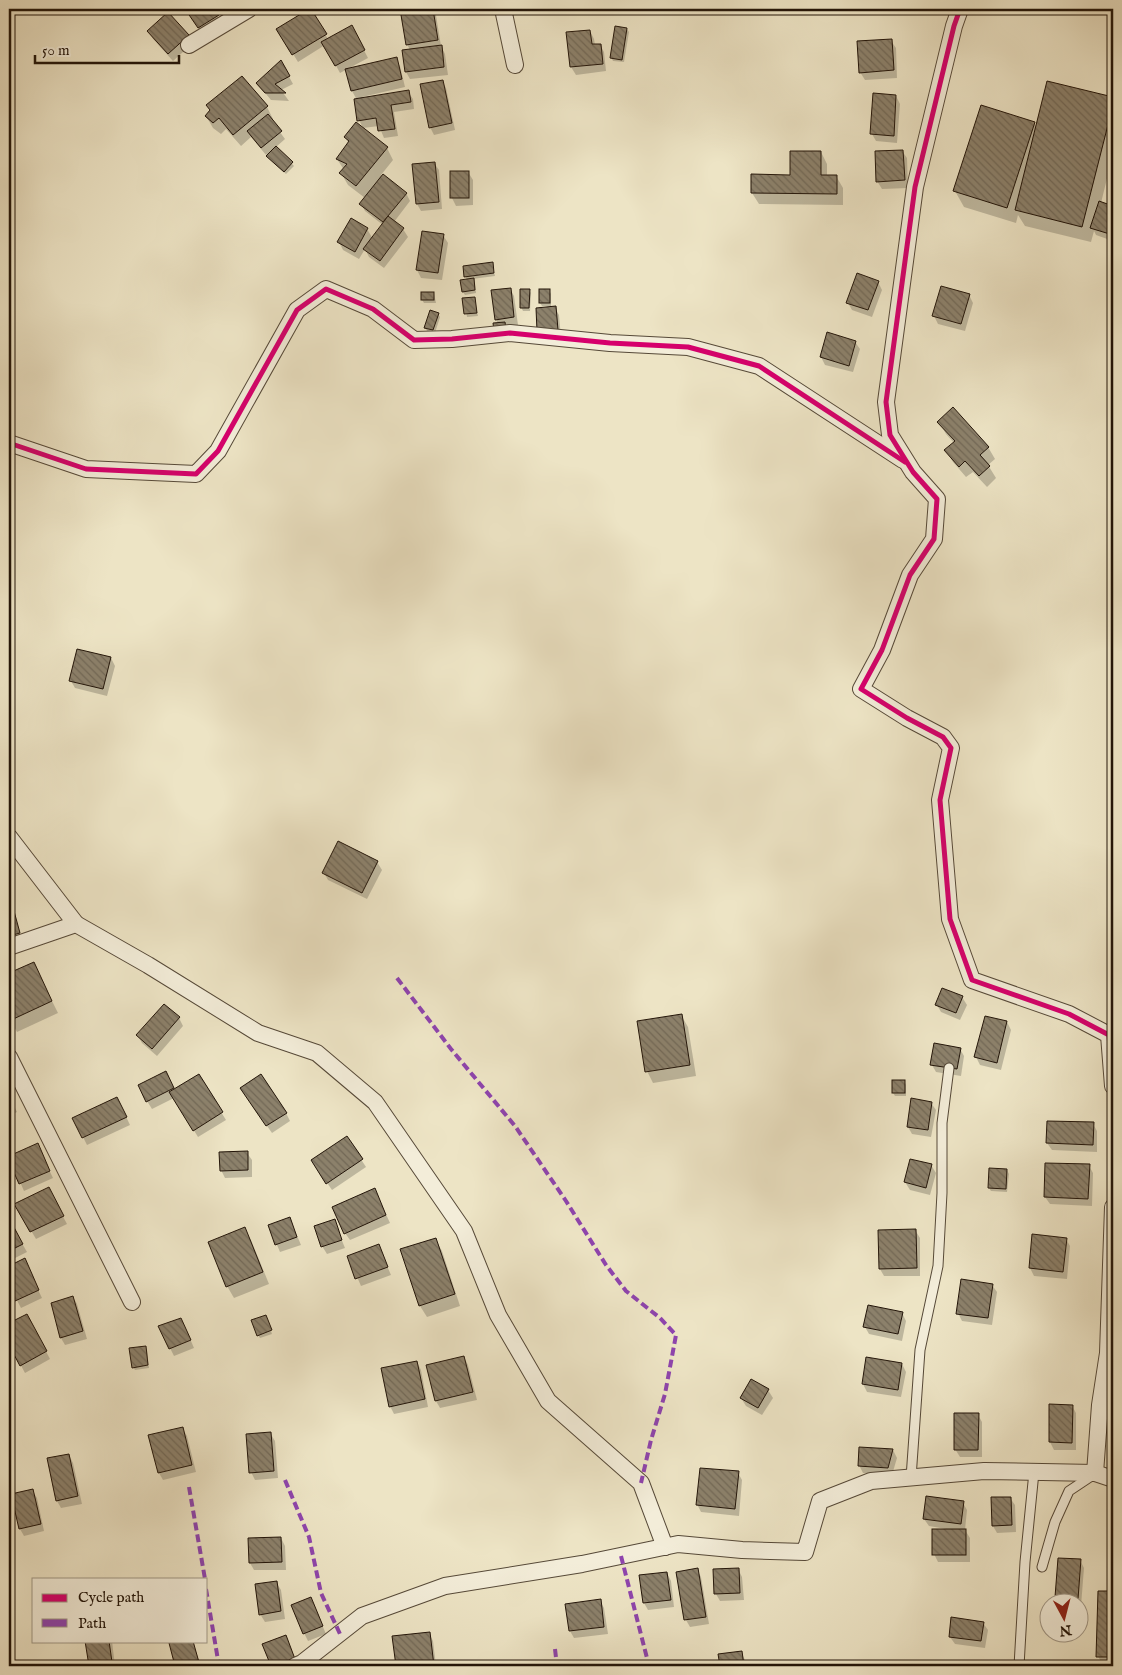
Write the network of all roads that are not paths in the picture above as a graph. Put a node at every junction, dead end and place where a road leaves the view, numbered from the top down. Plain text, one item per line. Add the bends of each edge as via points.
1 (249, 9) edge
2 (503, 9) edge
3 (960, 9) edge
4 (188, 45) dead end
5 (515, 65) dead end
6 (9, 443) edge
7 (908, 464) junction
8 (9, 837) edge
9 (76, 924) junction
10 (9, 947) edge
11 (9, 1057) edge
12 (949, 1068) dead end
13 (1113, 1086) edge
14 (1113, 1207) edge
15 (132, 1302) dead end
16 (1034, 1472) junction
17 (1095, 1473) junction
18 (911, 1478) junction
19 (1113, 1479) edge
20 (665, 1547) junction
21 (1042, 1567) dead end
22 (295, 1666) edge
23 (1019, 1666) edge

1 - 4 street
2 - 5 street
3 - 7 street via 915,187 886,402 890,435
6 - 7 street via 86,469 196,474 218,451 297,310 326,290 373,309 414,340 510,333 688,347 759,366
7 - 13 street via 937,499 934,540 910,575 882,650 861,689 943,736 951,748 940,800 950,919 972,980 1070,1014 1110,1035
8 - 9 street
9 - 10 street
9 - 20 street via 258,1033 317,1053 375,1102 464,1231 498,1315 548,1401 641,1483
11 - 15 street
12 - 18 lane via 942,1123 938,1266 920,1350
14 - 17 street via 1108,1353
16 - 17 street
16 - 18 street via 984,1471
16 - 23 lane
17 - 19 street
17 - 21 lane via 1069,1491 1055,1522
18 - 20 street via 871,1482 820,1501 805,1552 678,1544
20 - 22 street via 445,1586 362,1616

